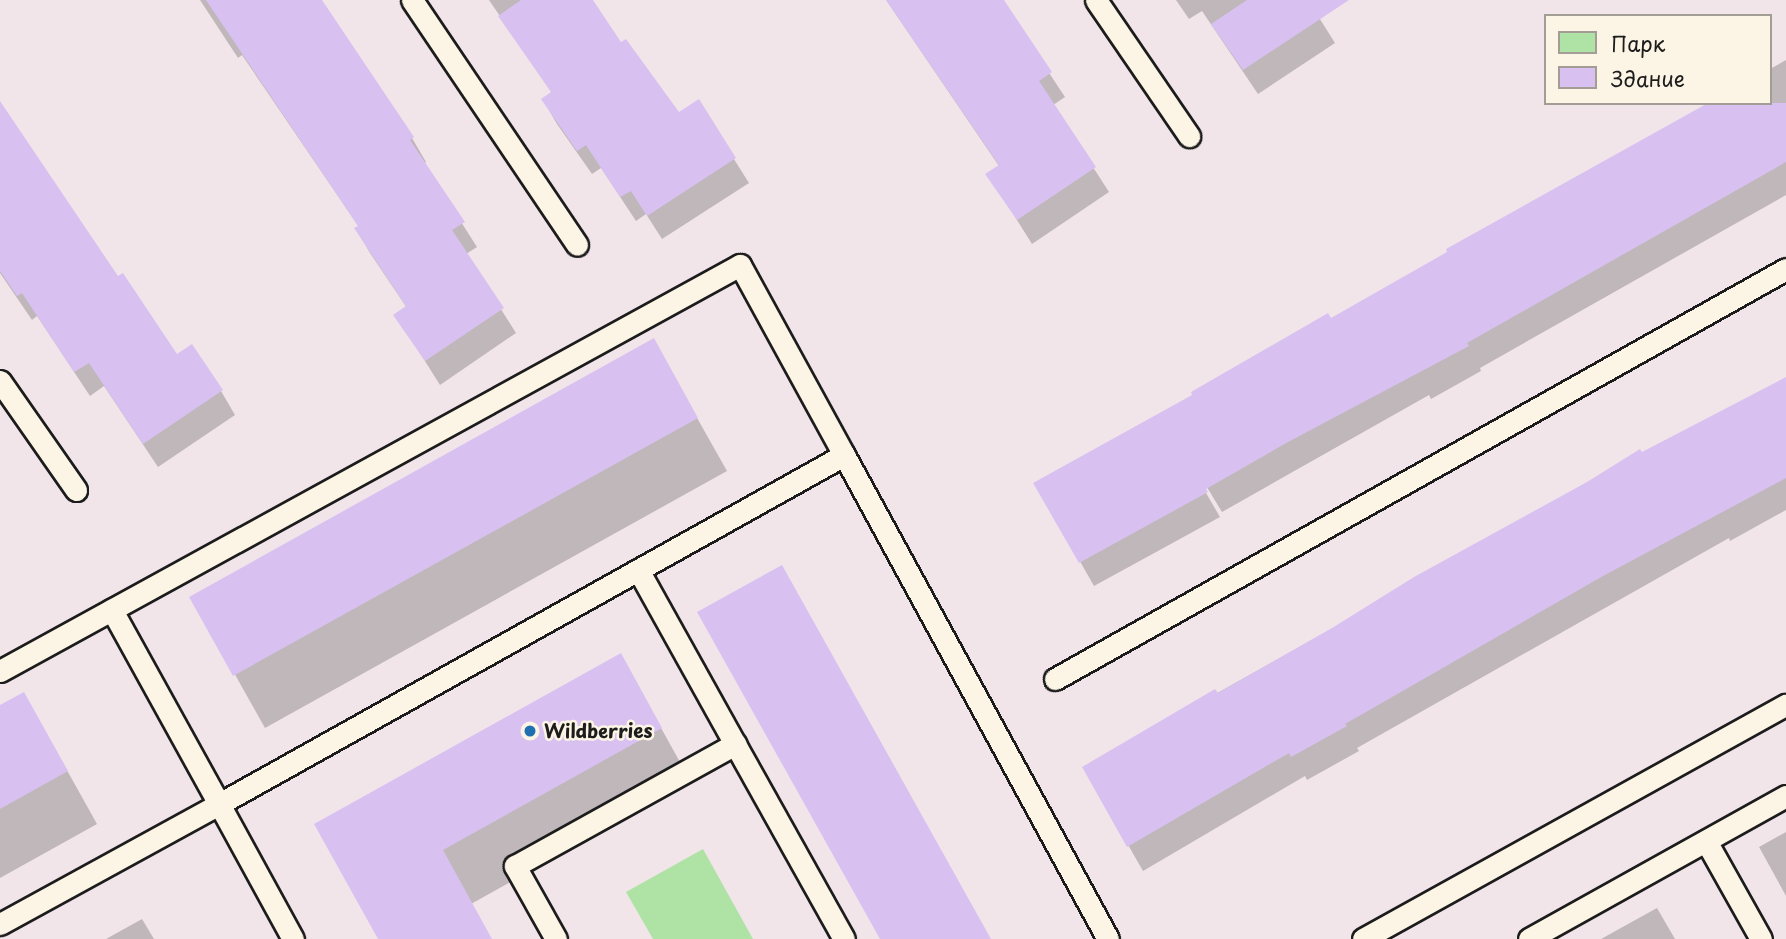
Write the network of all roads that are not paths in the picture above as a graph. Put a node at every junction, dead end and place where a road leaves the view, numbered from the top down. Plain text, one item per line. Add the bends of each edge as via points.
1 (412, 0) edge
2 (1096, 0) edge
3 (1189, 136) dead end
4 (577, 245) dead end
5 (1786, 269) edge
6 (0, 381) edge
7 (844, 455) junction
8 (76, 490) dead end
9 (638, 570) junction
10 (112, 610) junction
11 (0, 671) edge
12 (1055, 680) dead end
13 (1786, 705) edge
14 (735, 744) junction
15 (1786, 796) edge
16 (219, 804) junction
17 (1706, 841) junction
18 (0, 924) edge
19 (293, 939) edge
20 (556, 939) edge
21 (844, 939) edge
22 (1108, 939) edge
23 (1363, 939) edge
24 (1529, 939) edge
25 (1761, 939) edge

1 - 4 lane
2 - 3 lane
5 - 12 lane
6 - 8 lane
7 - 9 lane
7 - 10 lane via 740,265
7 - 22 lane
9 - 14 lane
9 - 16 lane
10 - 11 lane
10 - 16 lane
13 - 23 lane
14 - 20 lane via 516,866
14 - 21 lane
15 - 17 lane
16 - 18 lane
16 - 19 lane
17 - 24 lane
17 - 25 lane

